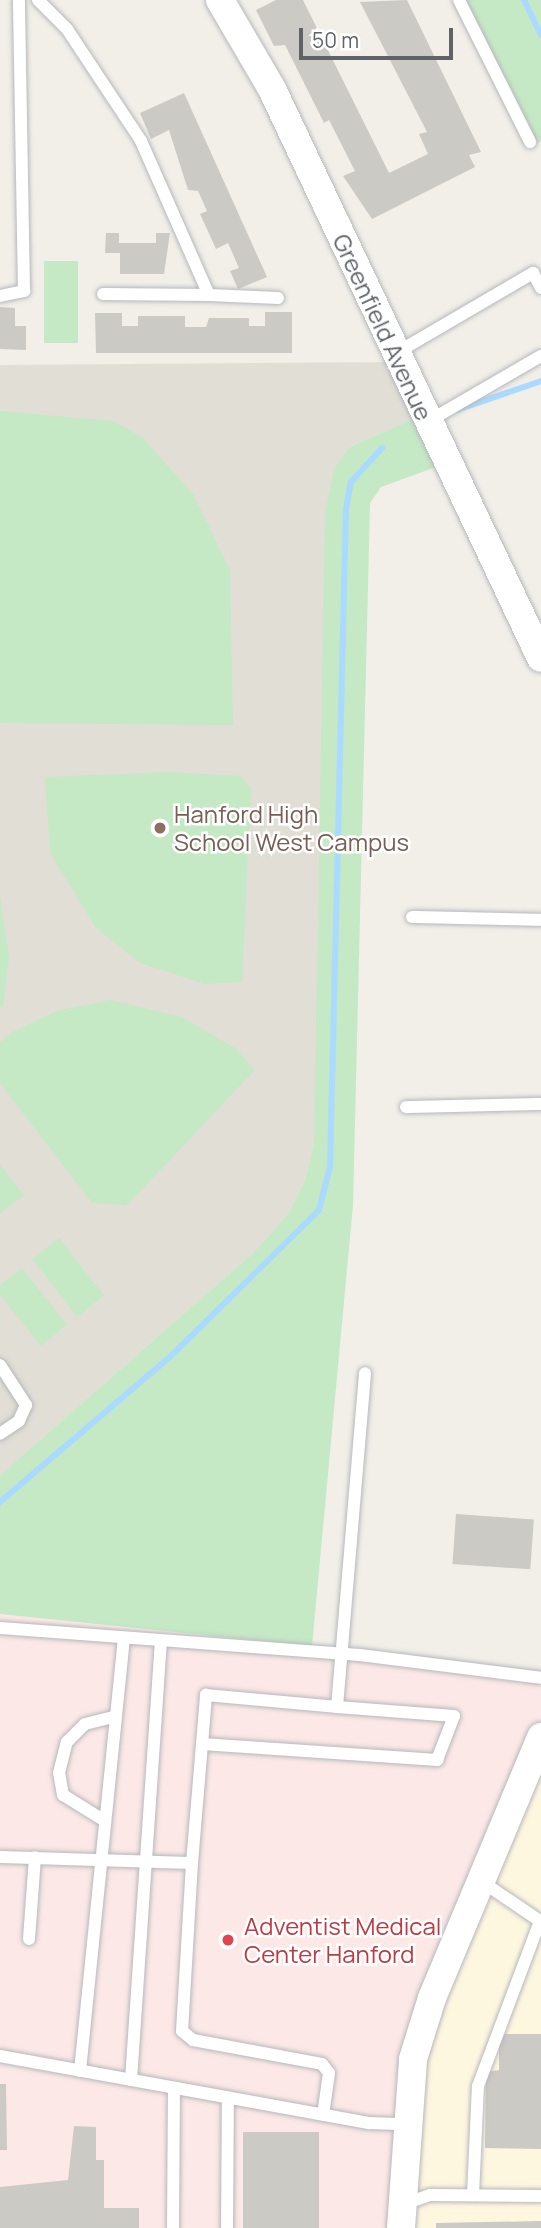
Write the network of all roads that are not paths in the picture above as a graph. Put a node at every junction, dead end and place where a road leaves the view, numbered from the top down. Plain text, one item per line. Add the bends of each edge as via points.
1 (19, 0) edge
2 (38, 0) edge
3 (220, 0) edge
4 (459, 0) edge
5 (530, 142) dead end
6 (541, 288) edge
7 (103, 294) dead end
8 (209, 295) junction
9 (0, 296) edge
10 (278, 298) dead end
11 (395, 353) junction
12 (541, 356) edge
13 (427, 422) junction
14 (541, 658) edge
15 (412, 917) dead end
16 (541, 920) edge
17 (541, 1104) edge
18 (406, 1107) dead end
19 (0, 1365) edge
20 (365, 1373) dead end
21 (0, 1434) edge
22 (0, 1628) edge
23 (124, 1638) junction
24 (161, 1641) junction
25 (338, 1653) junction
26 (541, 1678) edge
27 (337, 1707) junction
28 (116, 1716) junction
29 (541, 1737) edge
30 (202, 1744) junction
31 (535, 1769) edge
32 (105, 1821) junction
33 (0, 1857) edge
34 (35, 1857) junction
35 (102, 1859) junction
36 (148, 1861) junction
37 (192, 1863) junction
38 (481, 1881) junction
39 (29, 1939) dead end
40 (0, 2056) edge
41 (80, 2071) junction
42 (131, 2080) junction
43 (174, 2088) junction
44 (228, 2098) junction
45 (323, 2115) junction
46 (404, 2123) junction
47 (473, 2195) junction
48 (541, 2196) edge
49 (401, 2216) edge
50 (173, 2228) edge
51 (227, 2228) edge

1 - 9 lane via 24,291
2 - 8 lane via 67,29 141,141
3 - 11 street, Greenfield Avenue via 272,89
4 - 5 lane
6 - 11 lane via 533,273
7 - 8 lane
8 - 10 lane
11 - 13 street, Greenfield Avenue
12 - 13 lane
13 - 14 street, Greenfield Avenue
15 - 16 lane
17 - 18 lane
19 - 21 lane via 26,1405 19,1421
20 - 25 lane via 360,1488
22 - 23 lane
23 - 24 lane
23 - 28 lane
24 - 25 lane
24 - 36 lane
25 - 26 lane
25 - 27 lane
27 - 30 lane via 206,1695
27 - 30 lane via 454,1716 437,1760
28 - 32 lane
28 - 32 lane via 85,1724 67,1742 59,1773 63,1795
29 - 31 street
30 - 37 lane
31 - 38 street
32 - 35 lane
33 - 34 lane
34 - 35 lane
34 - 39 lane
35 - 36 lane
35 - 41 lane
36 - 37 lane
36 - 42 lane
37 - 45 lane via 182,2031 193,2040 322,2064 329,2073
38 - 46 street via 432,1998 413,2059
38 - 47 lane via 540,1921 478,2086
40 - 41 lane
41 - 42 lane
42 - 43 lane
43 - 44 lane
43 - 50 lane
44 - 45 lane
44 - 51 lane
45 - 46 lane
46 - 49 street
47 - 48 lane
47 - 49 lane via 430,2195

